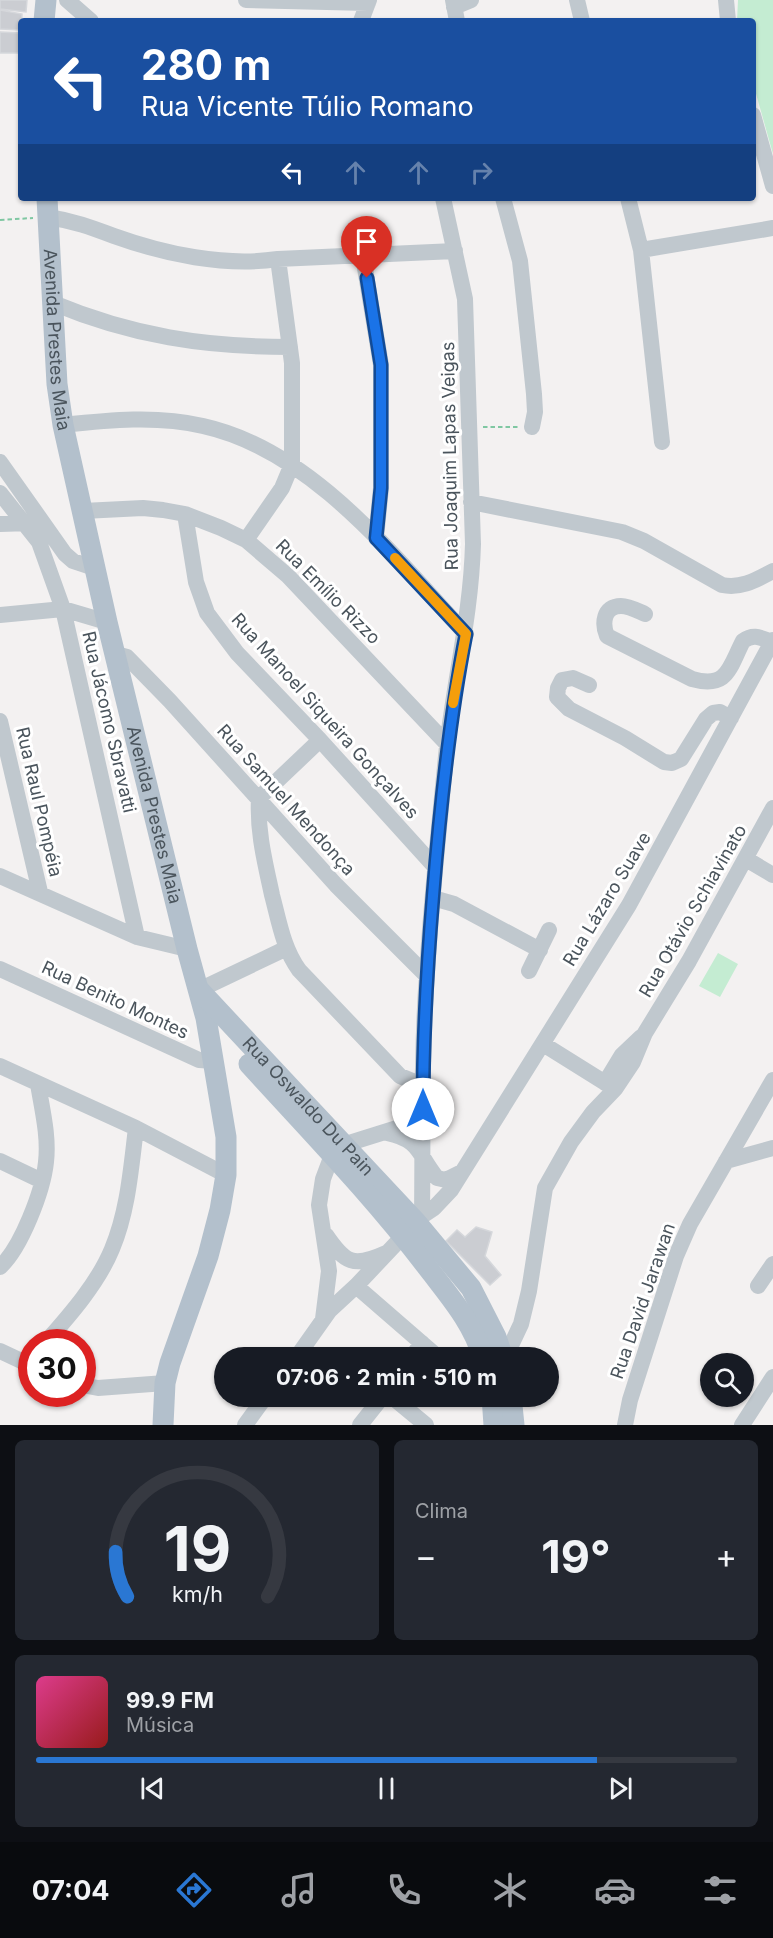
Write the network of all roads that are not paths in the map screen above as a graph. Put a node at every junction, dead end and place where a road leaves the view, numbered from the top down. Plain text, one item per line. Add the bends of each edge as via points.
1 (46, 0) edge
2 (67, 0) edge
3 (258, 0) edge
4 (471, 0) edge
5 (577, 0) edge
6 (726, 0) edge
7 (368, 2) edge
8 (455, 9) edge
9 (44, 18) edge
10 (88, 18) edge
11 (362, 18) edge
12 (581, 18) edge
13 (728, 18) edge
14 (756, 126) edge
15 (773, 186) edge
16 (444, 201) edge
17 (504, 201) edge
18 (629, 201) edge
19 (47, 208) edge
20 (773, 228) edge
21 (641, 250) junction
22 (455, 251) junction
23 (363, 256) junction
24 (278, 259) junction
25 (53, 303) junction
26 (290, 347) junction
27 (63, 425) junction
28 (532, 427) road end
29 (662, 442) dead end
30 (0, 462) edge
31 (292, 464) junction
32 (3, 501) edge
33 (471, 502) junction
34 (30, 505) junction
35 (83, 511) junction
36 (184, 514) junction
37 (24, 523) junction
38 (0, 524) edge
39 (44, 524) junction
40 (376, 538) junction
41 (246, 540) junction
42 (94, 568) junction
43 (773, 571) edge
44 (63, 609) junction
45 (645, 614) dead end
46 (0, 615) edge
47 (107, 622) junction
48 (466, 634) junction
49 (772, 640) edge
50 (116, 654) junction
51 (589, 685) dead end
52 (731, 718) junction
53 (0, 721) edge
54 (320, 740) junction
55 (447, 744) junction
56 (259, 798) junction
57 (773, 808) edge
58 (746, 859) junction
59 (435, 867) junction
60 (773, 875) edge
61 (0, 876) edge
62 (40, 892) junction
63 (433, 898) junction
64 (549, 930) dead end
65 (137, 937) junction
66 (287, 948) junction
67 (186, 949) junction
68 (540, 950) junction
69 (0, 969) edge
70 (529, 971) dead end
71 (426, 976) junction
72 (199, 990) junction
73 (206, 1018) junction
74 (543, 1044) junction
75 (214, 1061) junction
76 (0, 1066) edge
77 (773, 1080) edge
78 (38, 1084) junction
79 (423, 1085) junction
80 (610, 1086) junction
81 (423, 1109) junction
82 (136, 1128) junction
83 (386, 1133) junction
84 (773, 1148) edge
85 (338, 1150) junction
86 (423, 1155) junction
87 (0, 1161) edge
88 (726, 1161) junction
89 (462, 1172) junction
90 (226, 1175) junction
91 (42, 1180) junction
92 (322, 1229) junction
93 (408, 1231) junction
94 (2, 1262) edge
95 (773, 1264) edge
96 (356, 1286) junction
97 (758, 1286) dead end
98 (323, 1322) junction
99 (56, 1329) edge
100 (422, 1343) junction
101 (304, 1347) edge
102 (419, 1347) edge
103 (427, 1347) edge
104 (480, 1347) edge
105 (500, 1347) edge
106 (510, 1347) edge
107 (0, 1351) edge
108 (18, 1358) edge
109 (773, 1377) edge
110 (165, 1383) junction
111 (96, 1388) edge
112 (768, 1391) edge
113 (258, 1407) edge
114 (374, 1407) edge
115 (404, 1407) edge
116 (493, 1407) edge
117 (512, 1407) edge
118 (163, 1425) edge
119 (245, 1425) edge
120 (360, 1425) edge
121 (426, 1425) edge
122 (494, 1425) edge
123 (514, 1425) edge
124 (625, 1425) edge
125 (742, 1425) edge

1 - 9 main road
2 - 10 street
3 - 7 street
4 - 8 street
5 - 12 street
6 - 13 street
7 - 11 street
14 - 15 street
16 - 22 street, Rua Joaquim Lapas Veigas
17 - 28 street via 520,261 529,329 535,412
18 - 21 street
19 - 24 street via 69,220 177,253 233,261
19 - 25 main road, Avenida Prestes Maia
20 - 21 street
21 - 29 street
22 - 23 street
22 - 33 street, Rua Joaquim Lapas Veigas via 465,299
23 - 24 street
23 - 40 street via 381,365 381,488
24 - 26 street
25 - 26 street via 112,325 172,339
25 - 27 main road, Avenida Prestes Maia
26 - 31 street
27 - 31 street via 141,418 203,426 249,441
27 - 35 main road, Avenida Prestes Maia
30 - 34 street
31 - 40 street
31 - 41 street via 282,488
32 - 34 street
32 - 37 street, Rua Jácomo Sbravatti
33 - 43 street via 622,532 734,588
33 - 48 street, Rua Joaquim Lapas Veigas via 472,581
34 - 39 street
35 - 36 street, Rua Emílio Rizzo via 143,508
35 - 42 main road, Avenida Prestes Maia
36 - 41 street, Rua Emílio Rizzo
36 - 54 street, Rua Manoel Siqueira Gonçalves via 196,582 207,613 237,653
37 - 38 street
37 - 39 street
37 - 44 street, Rua Jácomo Sbravatti via 46,556
39 - 42 street via 65,554
40 - 48 street
41 - 55 street, Rua Emílio Rizzo via 288,576
42 - 47 main road, Avenida Prestes Maia
44 - 46 street
44 - 47 street
44 - 65 street, Rua Jácomo Sbravatti
45 - 49 street via 623,606 613,607 603,627 607,636 707,683 726,674 743,641 755,636
47 - 50 main road, Avenida Prestes Maia
48 - 55 street, Rua Joaquim Lapas Veigas
49 - 52 street, Rua Lázaro Suave
50 - 56 street, Rua Samuel Mendonça via 127,657 145,675
50 - 67 main road, Avenida Prestes Maia
51 - 52 street via 573,678 562,680 557,697 569,709 664,762 681,759 713,713
52 - 74 street, Rua Lázaro Suave via 629,905
53 - 62 street, Rua Raul Pompéia
54 - 56 street
54 - 59 street, Rua Manoel Siqueira Gonçalves
55 - 59 street, Rua Joaquim Lapas Veigas
56 - 66 street via 260,841
56 - 71 street, Rua Samuel Mendonça via 336,885
57 - 58 street, Rua Otávio Schiavinato
58 - 60 street
58 - 80 street, Rua Otávio Schiavinato via 645,1033 633,1062
59 - 63 street, Rua Joaquim Lapas Veigas
61 - 62 street
62 - 65 street
63 - 68 street via 454,904
63 - 71 street, Rua Joaquim Lapas Veigas
64 - 68 street
65 - 67 street
66 - 72 street
66 - 79 street via 298,970 400,1076
67 - 72 main road, Avenida Prestes Maia
68 - 70 street
69 - 75 street, Rua Benito Montes via 200,1060
71 - 79 street, Rua Joaquim Lapas Veigas
72 - 73 main road, Avenida Prestes Maia
72 - 85 main road, Rua Oswaldo Du Pain
73 - 75 main road, Avenida Prestes Maia
73 - 85 main road, Rua Oswaldo Du Pain
74 - 80 street
74 - 89 street, Rua Lázaro Suave
75 - 90 main road, Avenida Prestes Maia via 226,1137
76 - 78 street
77 - 88 street, Rua David Jarawan
78 - 82 street
78 - 91 street via 46,1136
79 - 81 street, Rua Joaquim Lapas Veigas
80 - 106 street, Rua Otávio Schiavinato via 545,1188 529,1291 521,1324
81 - 83 street via 410,1125
81 - 86 street, Rua Joaquim Lapas Veigas
82 - 90 street
82 - 99 street via 127,1194 112,1249 96,1278
83 - 85 street
83 - 86 street via 402,1136
84 - 88 street
85 - 92 street via 323,1179
85 - 93 main road, Rua Oswaldo Du Pain
86 - 89 street via 436,1178 446,1180
86 - 93 street, Rua Joaquim Lapas Veigas
87 - 91 street
88 - 124 street, Rua David Jarawan via 676,1256
89 - 93 street, Rua Lázaro Suave via 444,1199
90 - 110 main road, Avenida Prestes Maia via 211,1248
91 - 94 street via 17,1245
92 - 93 street via 338,1254 353,1261 374,1258
92 - 98 street via 328,1272
93 - 96 street, Rua Lázaro Suave
93 - 104 main road
93 - 105 main road via 471,1288
95 - 97 street
96 - 98 street, Rua Lázaro Suave
96 - 100 street
98 - 101 street, Rua Lázaro Suave
100 - 102 street
100 - 103 street
107 - 108 street
109 - 112 street
110 - 111 street
110 - 118 main road, Avenida Prestes Maia
112 - 125 street
113 - 119 street
114 - 120 street
115 - 121 street
116 - 122 main road
117 - 123 main road

